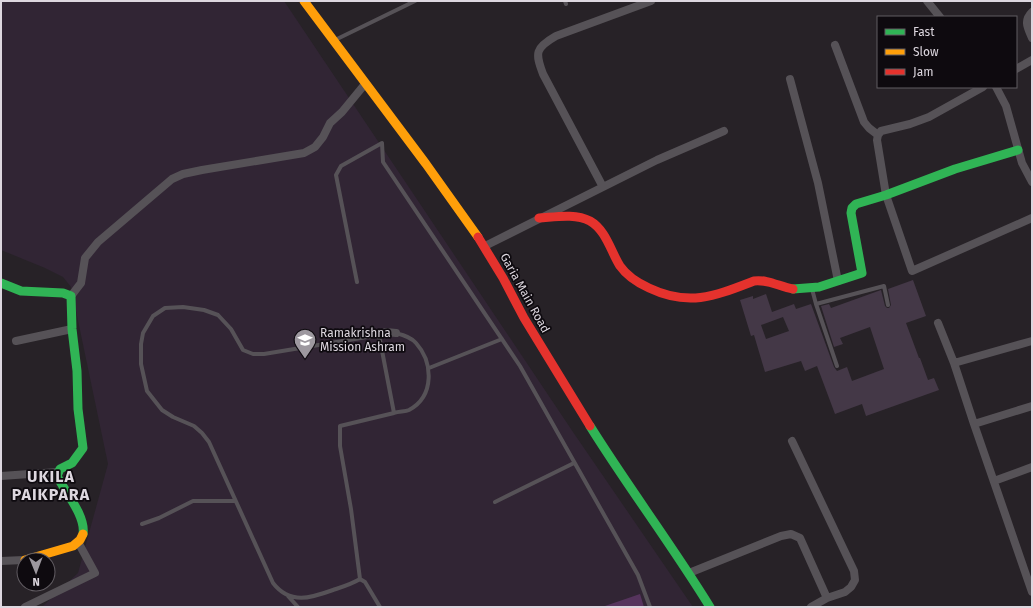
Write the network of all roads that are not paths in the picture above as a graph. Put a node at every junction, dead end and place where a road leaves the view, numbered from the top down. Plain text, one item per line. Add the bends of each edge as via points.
1 (304, 1) edge
2 (415, 1) edge
3 (652, 1) edge
4 (927, 1) edge
5 (1032, 12) edge
6 (939, 16) edge
7 (1032, 38) edge
8 (333, 41) junction
9 (835, 45) dead end
10 (1032, 60) edge
11 (1017, 68) edge
12 (790, 79) dead end
13 (365, 84) junction
14 (981, 88) edge
15 (997, 88) edge
16 (724, 131) dead end
17 (878, 135) junction
18 (1018, 150) junction
19 (1029, 171) edge
20 (1032, 182) edge
21 (603, 187) junction
22 (886, 195) junction
23 (539, 218) junction
24 (1032, 218) edge
25 (485, 246) junction
26 (838, 281) junction
27 (357, 282) dead end
28 (1, 283) edge
29 (812, 288) junction
30 (71, 296) junction
31 (816, 304) junction
32 (888, 304) dead end
33 (938, 323) dead end
34 (72, 329) junction
35 (396, 333) joint
36 (379, 335) junction
37 (502, 339) junction
38 (16, 341) dead end
39 (1032, 341) edge
40 (954, 363) junction
41 (837, 366) dead end
42 (429, 368) junction
43 (1032, 406) edge
44 (394, 413) junction
45 (974, 424) junction
46 (792, 441) dead end
47 (574, 463) junction
48 (1032, 467) edge
49 (58, 472) junction
50 (1, 476) edge
51 (994, 481) junction
52 (236, 501) junction
53 (495, 502) dead end
54 (142, 524) dead end
55 (78, 542) junction
56 (52, 552) edge
57 (16, 560) edge
58 (1, 561) edge
59 (689, 573) junction
60 (360, 580) junction
61 (1032, 592) edge
62 (288, 596) junction
63 (828, 598) junction
64 (25, 607) edge
65 (298, 607) edge
66 (380, 607) edge
67 (650, 607) edge
68 (710, 607) edge
69 (811, 607) edge

1 - 8 street, Garia Main Road
2 - 8 lane
3 - 21 street via 556,36 542,44 539,51 538,61 543,74
4 - 6 street
5 - 7 street via 1026,20
8 - 13 street, Garia Main Road
9 - 17 street via 864,122
10 - 11 street
12 - 26 street via 818,183
13 - 25 street, Garia Main Road
13 - 30 street via 330,124 315,147 304,153 202,170 172,179 90,251 84,258 81,283
14 - 17 street via 929,117 881,131
15 - 18 street via 1006,106
16 - 21 street
17 - 22 street
18 - 19 street
18 - 22 street via 955,169
19 - 20 street
21 - 23 street
22 - 24 street via 912,271
22 - 26 street via 856,204 852,208 862,273
23 - 25 street
23 - 29 street via 580,218 592,222 626,274 650,289 670,296 689,300 706,298 761,280 790,289
25 - 59 street, Garia Main Road via 524,318 604,448
26 - 29 street
27 - 37 lane via 336,175 341,166 382,143 383,162
28 - 30 street via 21,291 63,293
29 - 31 lane
30 - 34 street
31 - 32 lane via 884,286
31 - 41 lane
33 - 40 street
34 - 38 street
34 - 49 street via 83,448 72,463
35 - 36 street via 386,332
35 - 42 lane via 415,342 426,358
36 - 44 lane
36 - 52 lane via 253,354 243,350 231,329 218,316 204,310 165,308 154,316 143,333 141,344 141,364 147,391 162,410 194,426 202,433 214,452
37 - 42 lane
37 - 47 lane via 520,366
39 - 40 street
40 - 45 street
42 - 44 lane via 430,376 426,391 418,403 405,412
43 - 45 street
44 - 60 lane via 340,426 340,446
45 - 51 street
46 - 63 street via 854,571 855,580 852,587
47 - 53 lane
47 - 67 lane via 638,575
48 - 51 street
49 - 50 street
49 - 55 street via 57,476 82,523 82,537
51 - 61 street
52 - 54 lane via 193,501
52 - 62 lane via 273,583
55 - 56 street
55 - 64 street via 94,573
57 - 58 street
59 - 63 street via 791,534 800,538
59 - 68 street, Garia Main Road
60 - 62 lane via 315,596
60 - 66 lane via 365,582
62 - 65 lane
63 - 69 street

